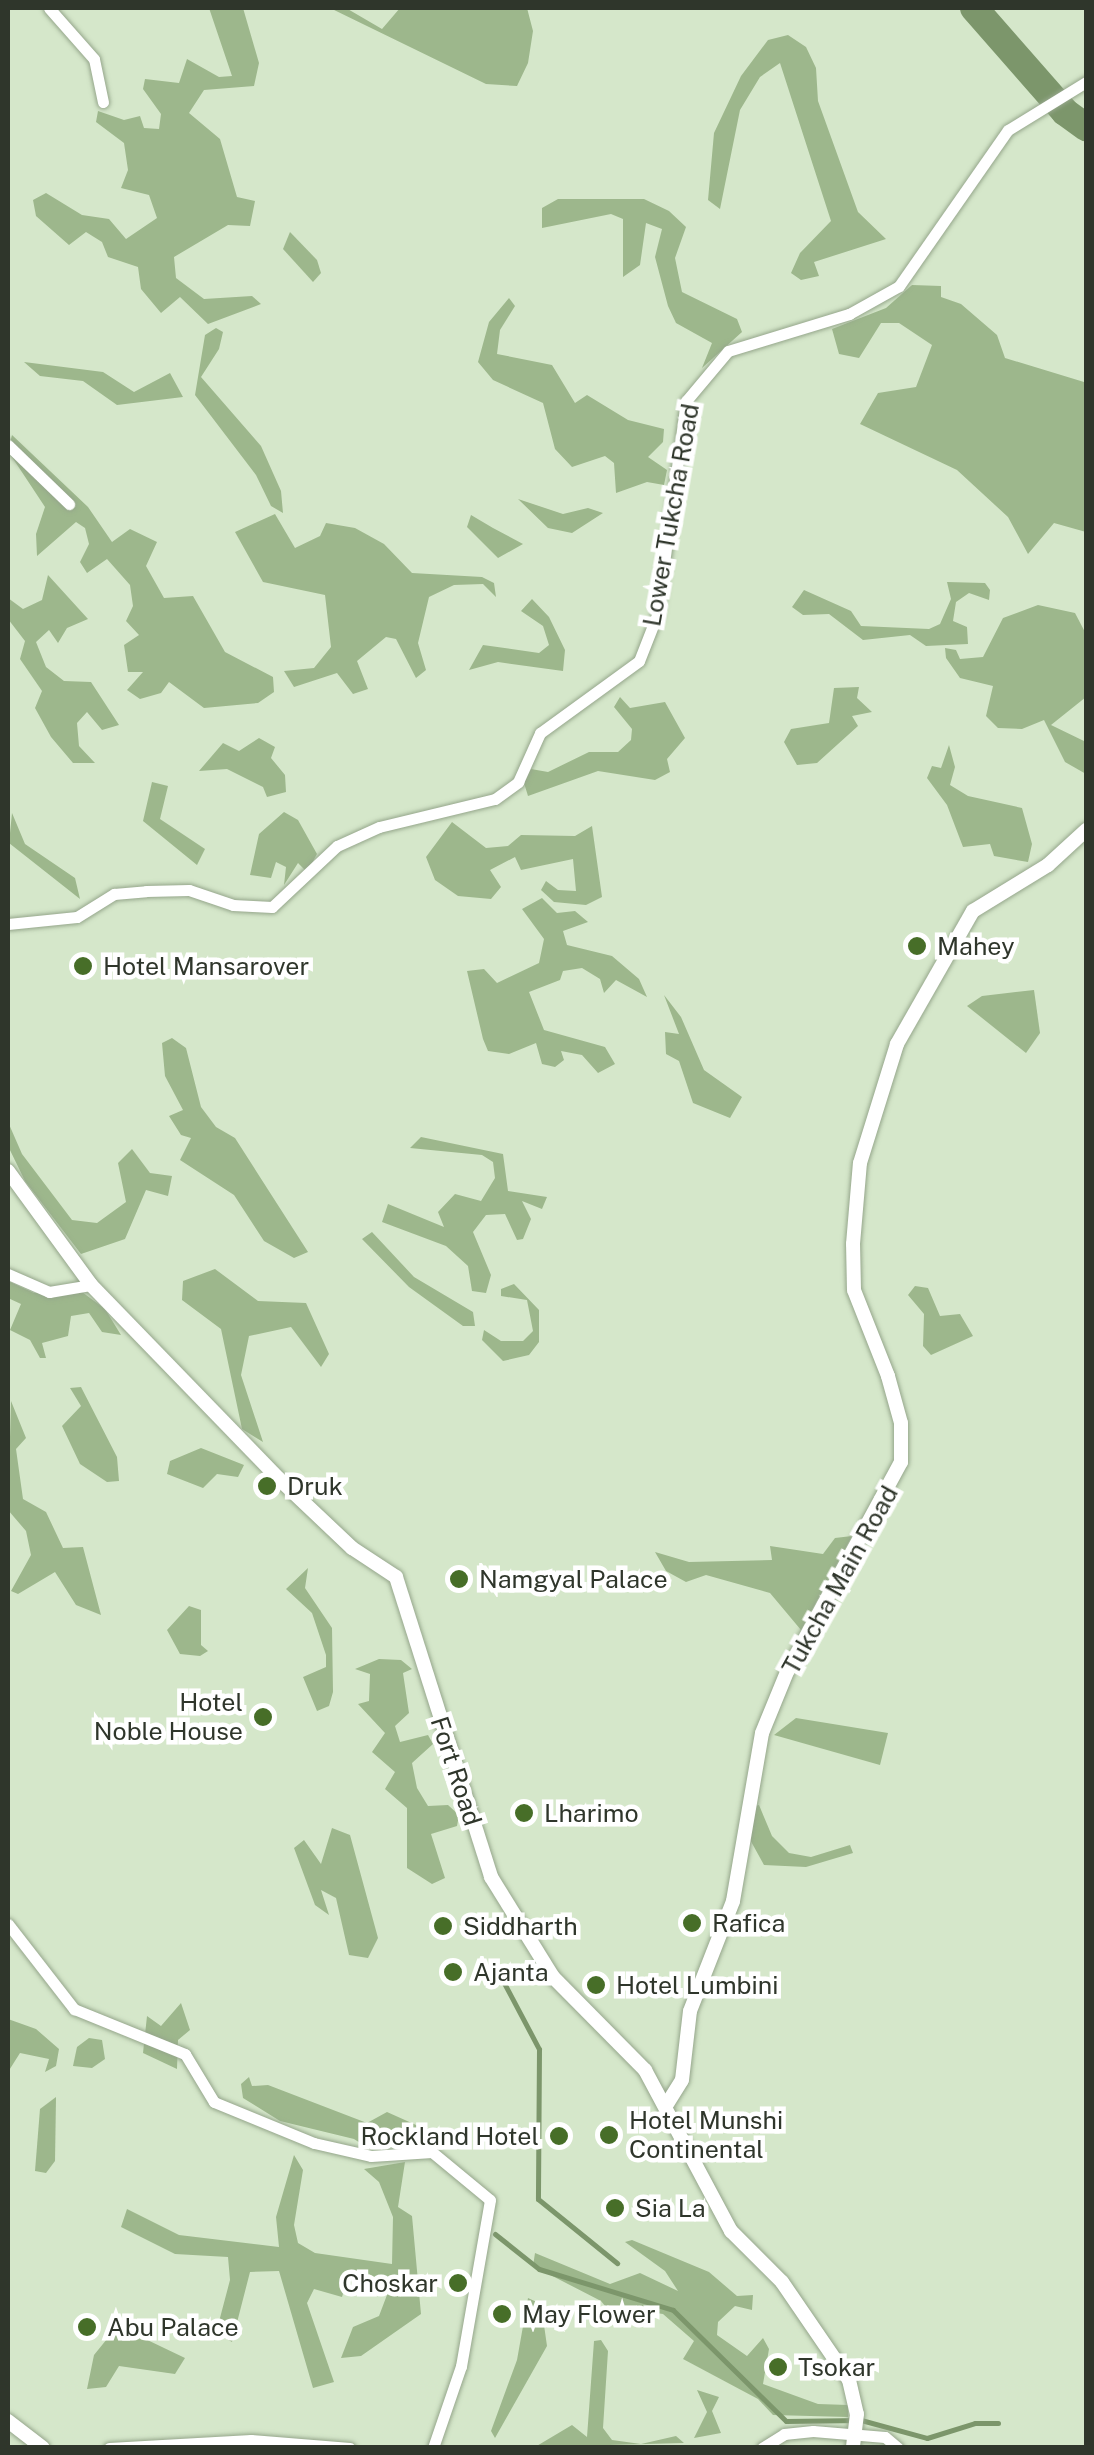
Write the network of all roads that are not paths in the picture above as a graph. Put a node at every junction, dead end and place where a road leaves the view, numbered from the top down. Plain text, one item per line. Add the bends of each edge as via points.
1 (49, 8) edge
2 (1082, 86) edge
3 (103, 102) dead end
4 (8, 445) edge
5 (69, 504) dead end
6 (1086, 830) edge
7 (8, 924) edge
8 (8, 1170) edge
9 (8, 1274) edge
10 (91, 1284) junction
11 (8, 1924) edge
12 (667, 2104) junction
13 (8, 2421) edge
14 (856, 2430) edge
15 (43, 2448) edge
16 (109, 2448) edge
17 (350, 2448) edge
18 (433, 2448) edge
19 (762, 2448) edge
20 (898, 2448) edge

1 - 3 street via 94,59
2 - 7 street, Lower Tukcha Road via 1008,130 899,286 848,314 728,350 686,400 657,615 638,661 540,732 518,782 495,799 379,827 338,846 272,907 233,905 189,890 146,891 114,894 76,917
4 - 5 street
6 - 12 street, Tukcha Main Road via 1048,865 973,910 897,1044 860,1163 853,1244 854,1290 901,1423 901,1462 762,1733 733,1900 690,2011 682,2080
8 - 10 street, Fort Road
9 - 10 street via 50,1292
10 - 12 street, Fort Road via 278,1478 352,1548 396,1578 491,1877 553,1977 645,2070
11 - 18 street via 74,2008 185,2054 214,2102 314,2143 370,2156 432,2152 490,2200 464,2348
12 - 14 street, Fort Road via 731,2231 814,2327 849,2380
13 - 15 street
14 - 19 street via 784,2434
14 - 20 street
16 - 17 street via 252,2440

